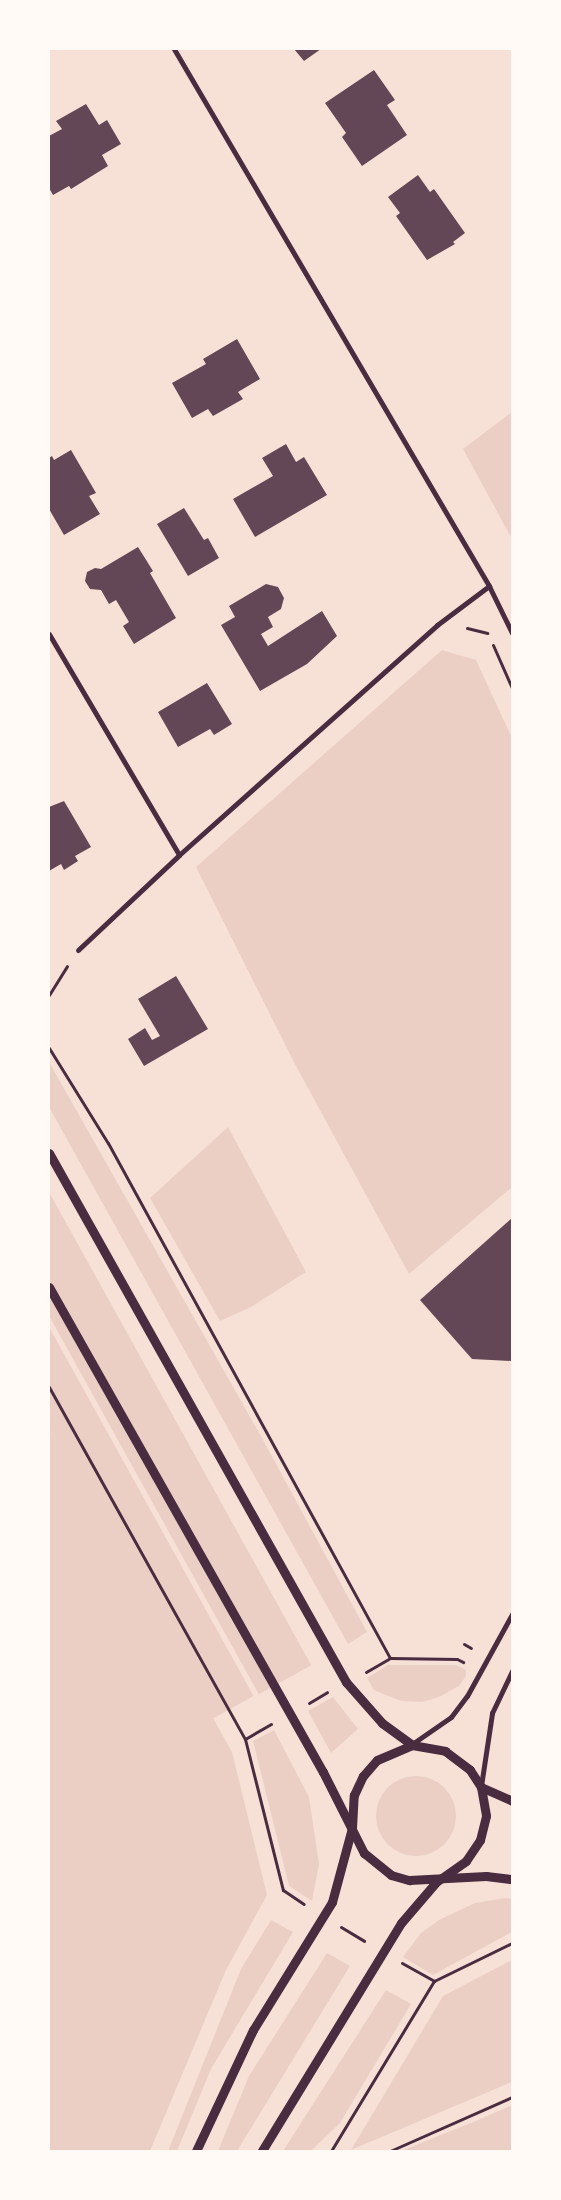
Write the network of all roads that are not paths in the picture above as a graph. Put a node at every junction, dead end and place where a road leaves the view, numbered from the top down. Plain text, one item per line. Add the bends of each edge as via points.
1 (174, 49) edge
2 (489, 586) junction
3 (512, 633) edge
4 (49, 634) edge
5 (180, 855) junction
6 (78, 950) road end
7 (49, 1153) edge
8 (49, 1287) edge
9 (512, 1614) edge
10 (512, 1671) edge
11 (412, 1744) junction
12 (481, 1787) junction
13 (512, 1801) edge
14 (352, 1828) junction
15 (512, 1879) edge
16 (437, 1881) junction
17 (196, 2151) edge
18 (262, 2151) edge

1 - 2 street
2 - 3 street
2 - 5 street via 437,626
4 - 5 street
5 - 6 street
7 - 11 street via 346,1682 382,1724
8 - 14 street
9 - 11 street via 467,1696 451,1717
10 - 12 street via 492,1713
11 - 12 street via 445,1751 459,1759
11 - 14 street via 377,1760 363,1776 354,1795
12 - 13 street
12 - 16 street via 486,1816 480,1840 466,1861
14 - 16 street via 364,1853 384,1871 409,1880
14 - 17 street via 332,1902 253,2030
15 - 16 street via 486,1876
16 - 18 street via 401,1923

